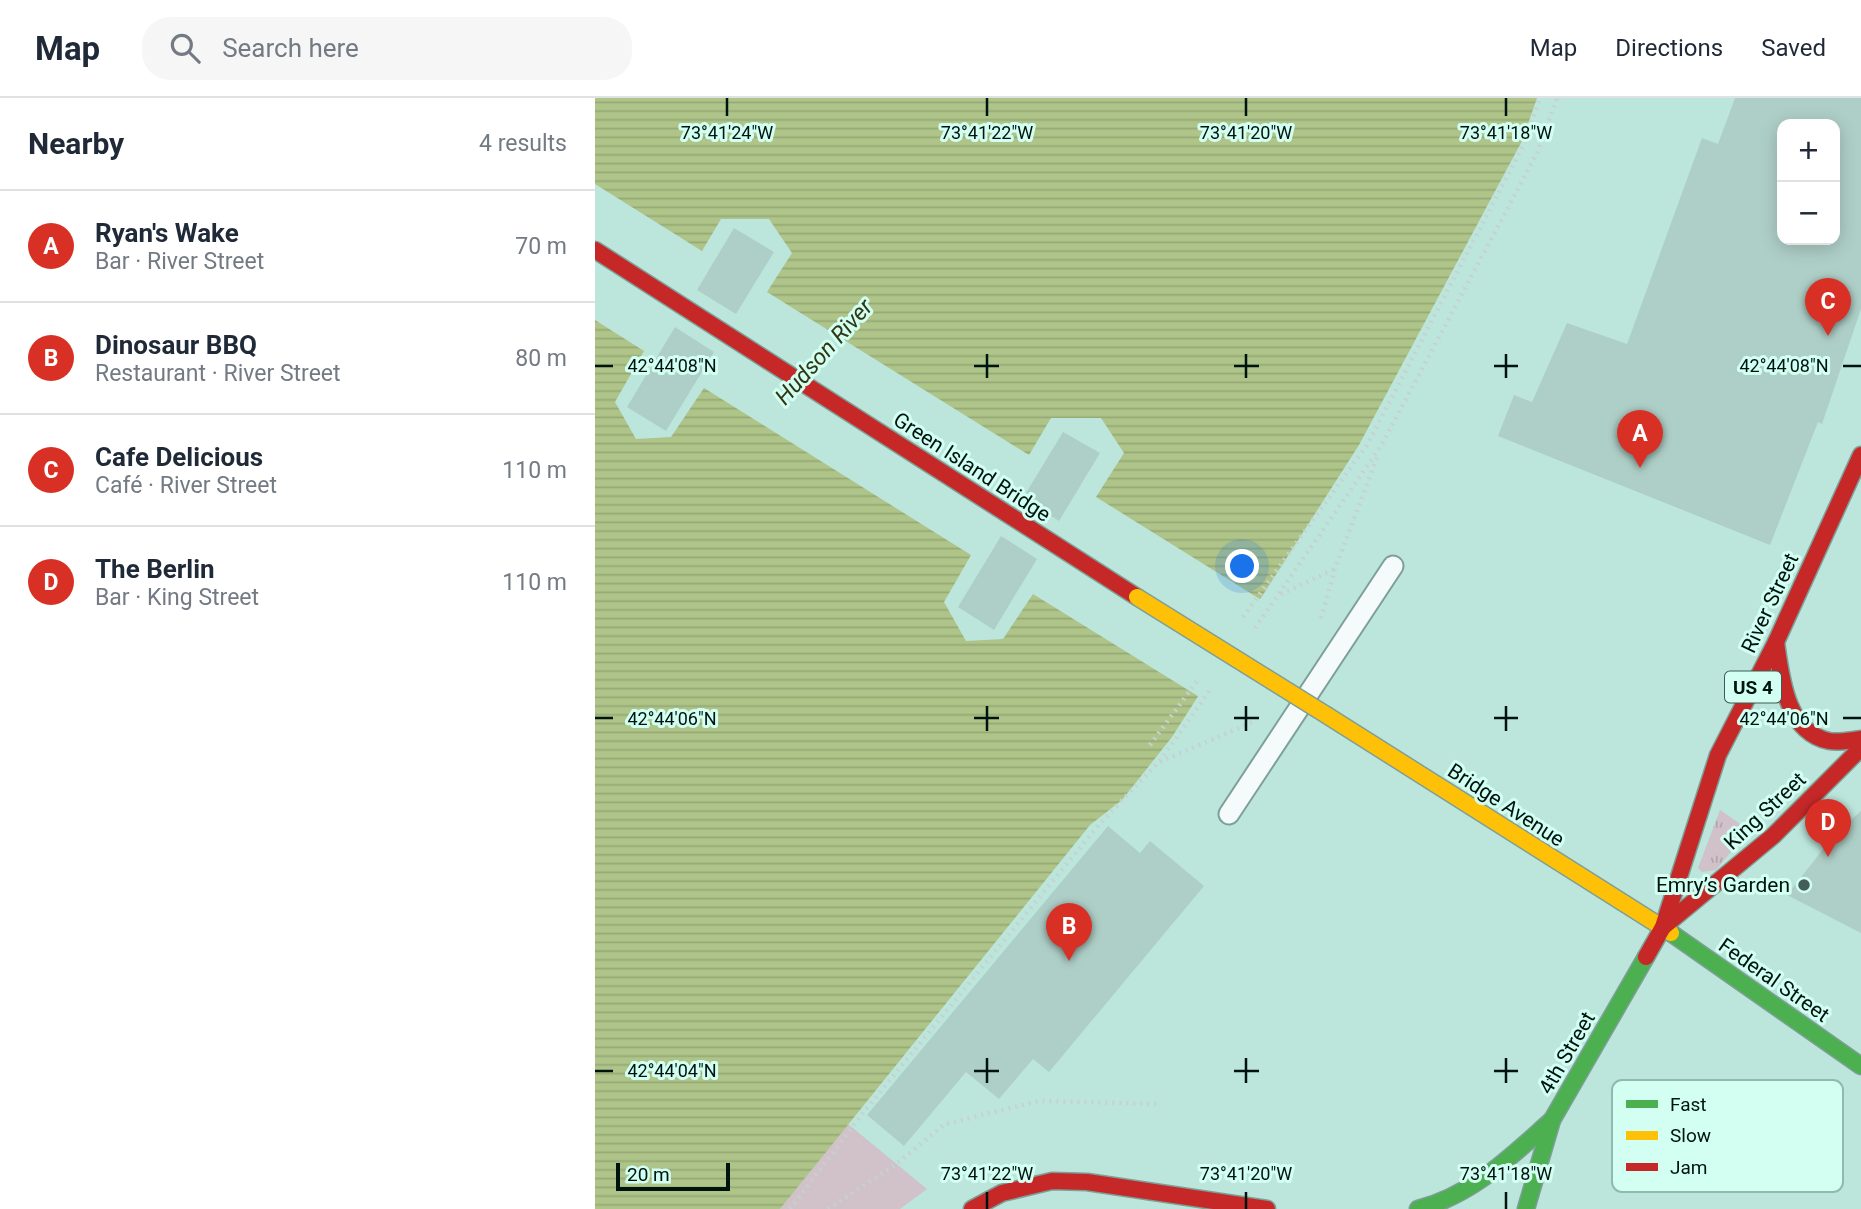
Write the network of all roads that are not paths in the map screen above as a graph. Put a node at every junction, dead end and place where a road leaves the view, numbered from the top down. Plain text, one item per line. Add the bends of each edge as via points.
1 (595, 250) edge
2 (1861, 455) edge
3 (1393, 566) dead end
4 (1776, 642) junction
5 (1328, 716) joint
6 (1861, 739) edge
7 (1861, 748) edge
8 (1229, 814) dead end
9 (1663, 927) junction
10 (1861, 1066) edge
11 (1552, 1121) junction
12 (972, 1209) edge
13 (1267, 1209) edge
14 (1418, 1209) edge
15 (1526, 1209) edge

1 - 5 main road, Green Island Bridge, bridge
2 - 4 main road, River Street / US 4
3 - 8 lane
4 - 6 main road via 1783,692 1801,725 1827,741
4 - 9 main road, River Street / US 4 via 1719,755
5 - 9 main road, Bridge Avenue
7 - 9 main road, King Street / US 4 via 1773,836
9 - 10 main road, Federal Street
9 - 11 main road, 4th Street / US 4
11 - 14 main road, US 4 via 1454,1197
11 - 15 main road, 4th Street / US 4
12 - 13 main road via 1002,1193 1052,1181 1087,1182

